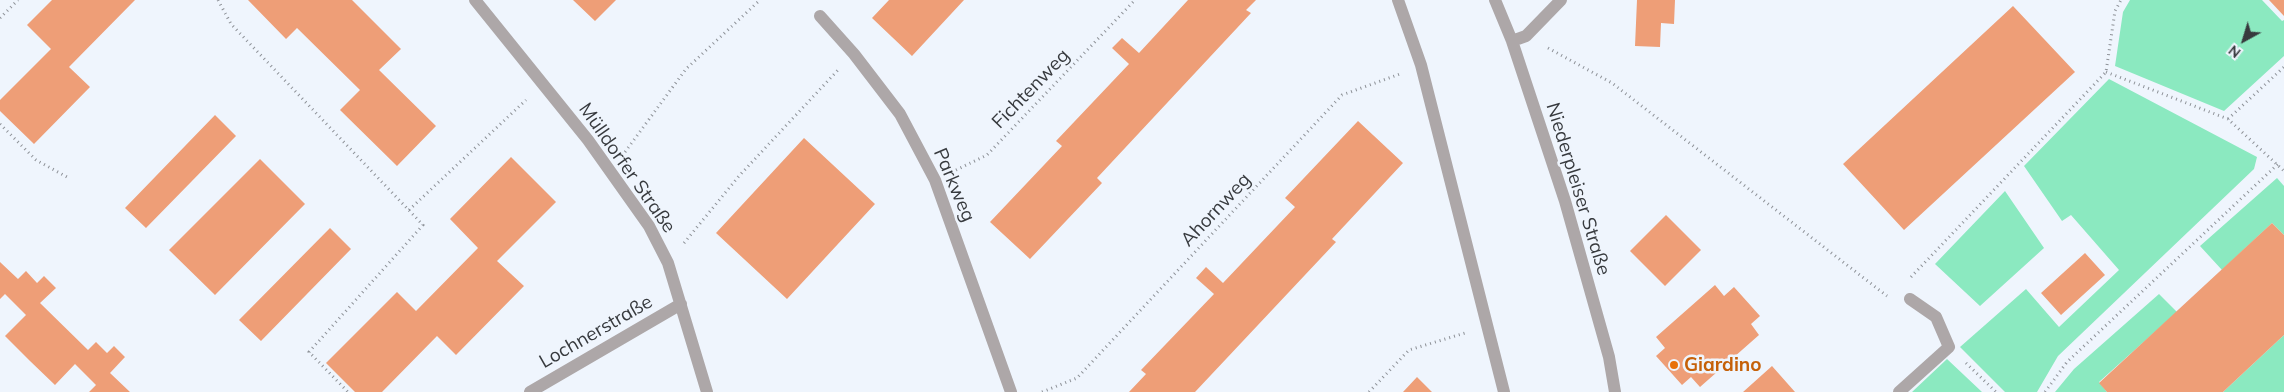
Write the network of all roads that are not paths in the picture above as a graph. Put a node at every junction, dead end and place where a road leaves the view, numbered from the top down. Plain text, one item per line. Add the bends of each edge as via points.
1 (474, 0) edge
2 (1398, 0) edge
3 (1495, 0) edge
4 (1562, 0) edge
5 (820, 16) dead end
6 (1512, 41) junction
7 (1910, 299) road end
8 (681, 304) junction
9 (530, 392) edge
10 (707, 392) edge
11 (1011, 392) edge
12 (1504, 392) edge
13 (1615, 392) edge
14 (1899, 392) edge

1 - 8 street, Mülldorfer Straße via 611,171 650,226 668,263
2 - 12 street via 1421,65
3 - 6 street, Niederpleiser Straße
4 - 6 street via 1526,36
5 - 11 street, Parkweg via 900,114 935,180
6 - 13 street, Niederpleiser Straße via 1565,201
7 - 14 street via 1936,317 1949,347
8 - 9 street, Lochnerstraße
8 - 10 street, Mülldorfer Straße

